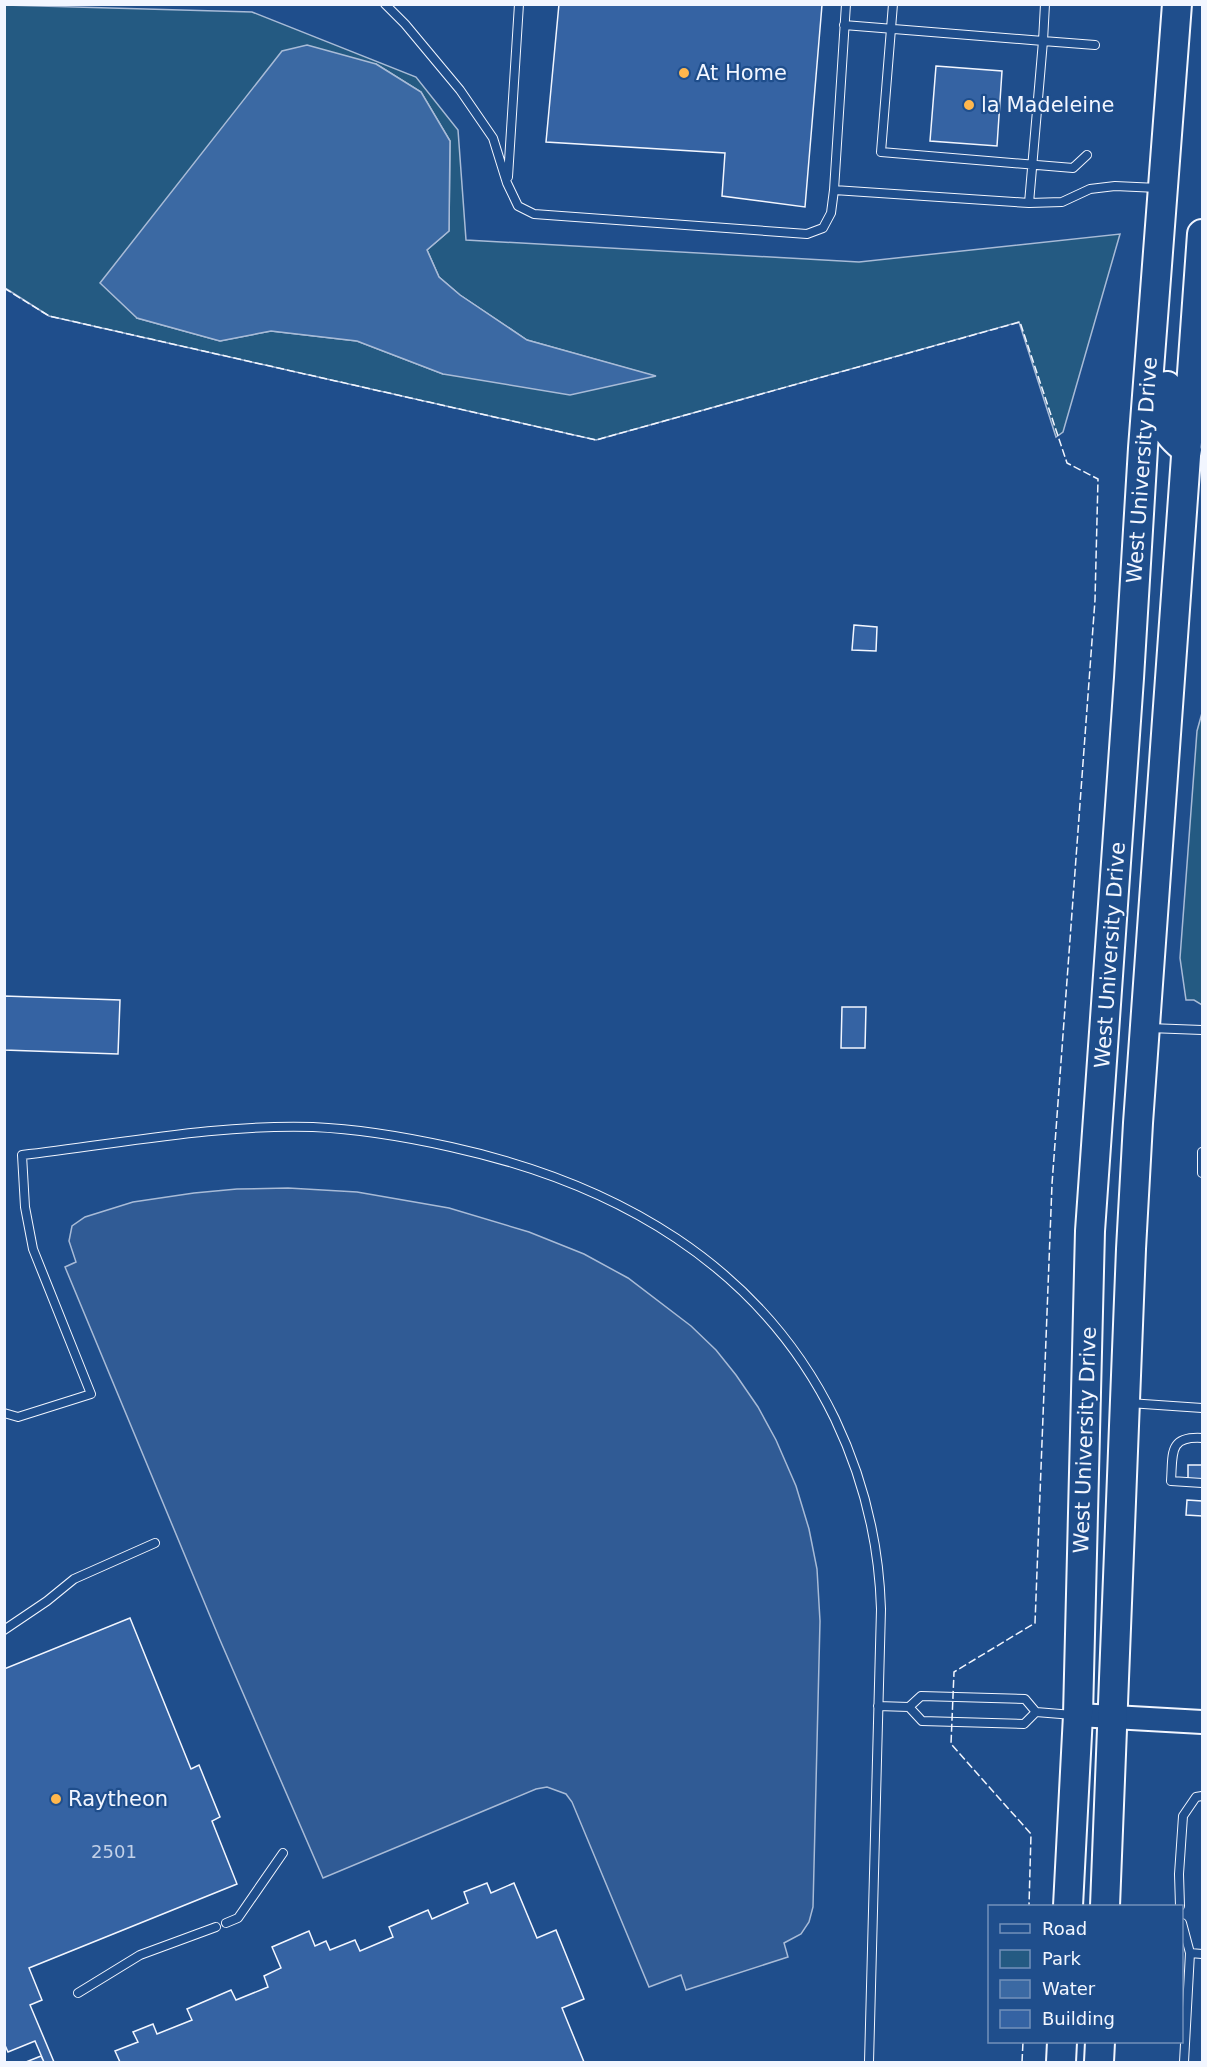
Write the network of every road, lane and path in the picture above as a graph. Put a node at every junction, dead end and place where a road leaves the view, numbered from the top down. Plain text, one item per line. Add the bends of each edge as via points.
1 (385, 4) edge
2 (519, 4) edge
3 (846, 4) edge
4 (893, 4) edge
5 (1045, 4) edge
6 (1177, 4) edge
7 (844, 25) junction
8 (891, 28) junction
9 (1042, 41) junction
10 (1095, 45) dead end
11 (1087, 155) dead end
12 (1032, 165) junction
13 (507, 183) junction
14 (834, 190) junction
15 (1162, 197) junction
16 (1029, 203) junction
17 (1203, 234) edge
18 (1143, 448) junction
19 (1191, 450) junction
20 (1124, 758) junction
21 (1105, 1027) junction
22 (1144, 1028) junction
23 (1203, 1030) edge
24 (1203, 1152) edge
25 (1203, 1173) edge
26 (1126, 1403) junction
27 (1203, 1408) edge
28 (4, 1413) edge
29 (1203, 1438) edge
30 (1203, 1483) edge
31 (155, 1543) dead end
32 (4, 1630) edge
33 (878, 1706) junction
34 (909, 1707) junction
35 (1036, 1712) junction
36 (1078, 1715) junction
37 (1113, 1717) junction
38 (1203, 1722) edge
39 (1203, 1796) edge
40 (283, 1853) dead end
41 (1068, 1905) edge
42 (1105, 1905) edge
43 (1180, 1905) edge
44 (226, 1923) dead end
45 (216, 1927) dead end
46 (1183, 1927) edge
47 (1190, 1953) junction
48 (1203, 1954) edge
49 (78, 1993) dead end
50 (1062, 2043) edge
51 (1100, 2043) edge
52 (869, 2062) edge
53 (1061, 2062) edge
54 (1099, 2062) edge
55 (1185, 2062) edge

1 - 13 lane via 460,90 493,138
2 - 13 lane
3 - 7 lane
4 - 8 lane
5 - 9 lane
6 - 15 highway, West University Drive
7 - 8 lane
7 - 14 lane
8 - 9 lane
8 - 12 lane via 881,152
9 - 10 lane
9 - 12 lane
11 - 12 lane via 1073,168
12 - 16 lane
13 - 14 lane via 518,206 534,214 807,234 823,228 831,213
14 - 16 lane
15 - 16 lane via 1115,186 1090,189 1062,202
15 - 18 highway, West University Drive
15 - 19 highway via 1174,293 1165,429
17 - 19 highway, West University Drive
18 - 19 highway
18 - 20 highway, West University Drive
19 - 22 highway, West University Drive
20 - 21 highway, West University Drive
20 - 22 highway via 1131,782 1115,992 1121,1005
21 - 22 highway
21 - 36 highway, West University Drive via 1090,1232
22 - 23 lane
22 - 26 highway, West University Drive
24 - 25 lane
26 - 27 lane
26 - 37 highway, West University Drive
28 - 33 lane via 18,1417 91,1394 33,1249 25,1207 22,1155 196,1132 305,1127 405,1138 514,1163 620,1205 689,1246 753,1300 805,1365 851,1456 870,1518 880,1584
29 - 30 lane via 1180,1440 1173,1449 1171,1481
31 - 32 lane via 74,1579
33 - 34 lane
33 - 52 lane
34 - 35 lane via 921,1696 1025,1699
34 - 35 lane via 922,1722 1024,1724
35 - 36 lane
36 - 37 street
36 - 41 highway, West University Drive
37 - 38 street
37 - 42 highway, West University Drive
39 - 43 lane via 1196,1797 1183,1816
40 - 44 lane via 238,1918
45 - 49 lane via 140,1955
46 - 47 lane
47 - 48 lane
47 - 55 lane
50 - 53 highway
51 - 54 highway

